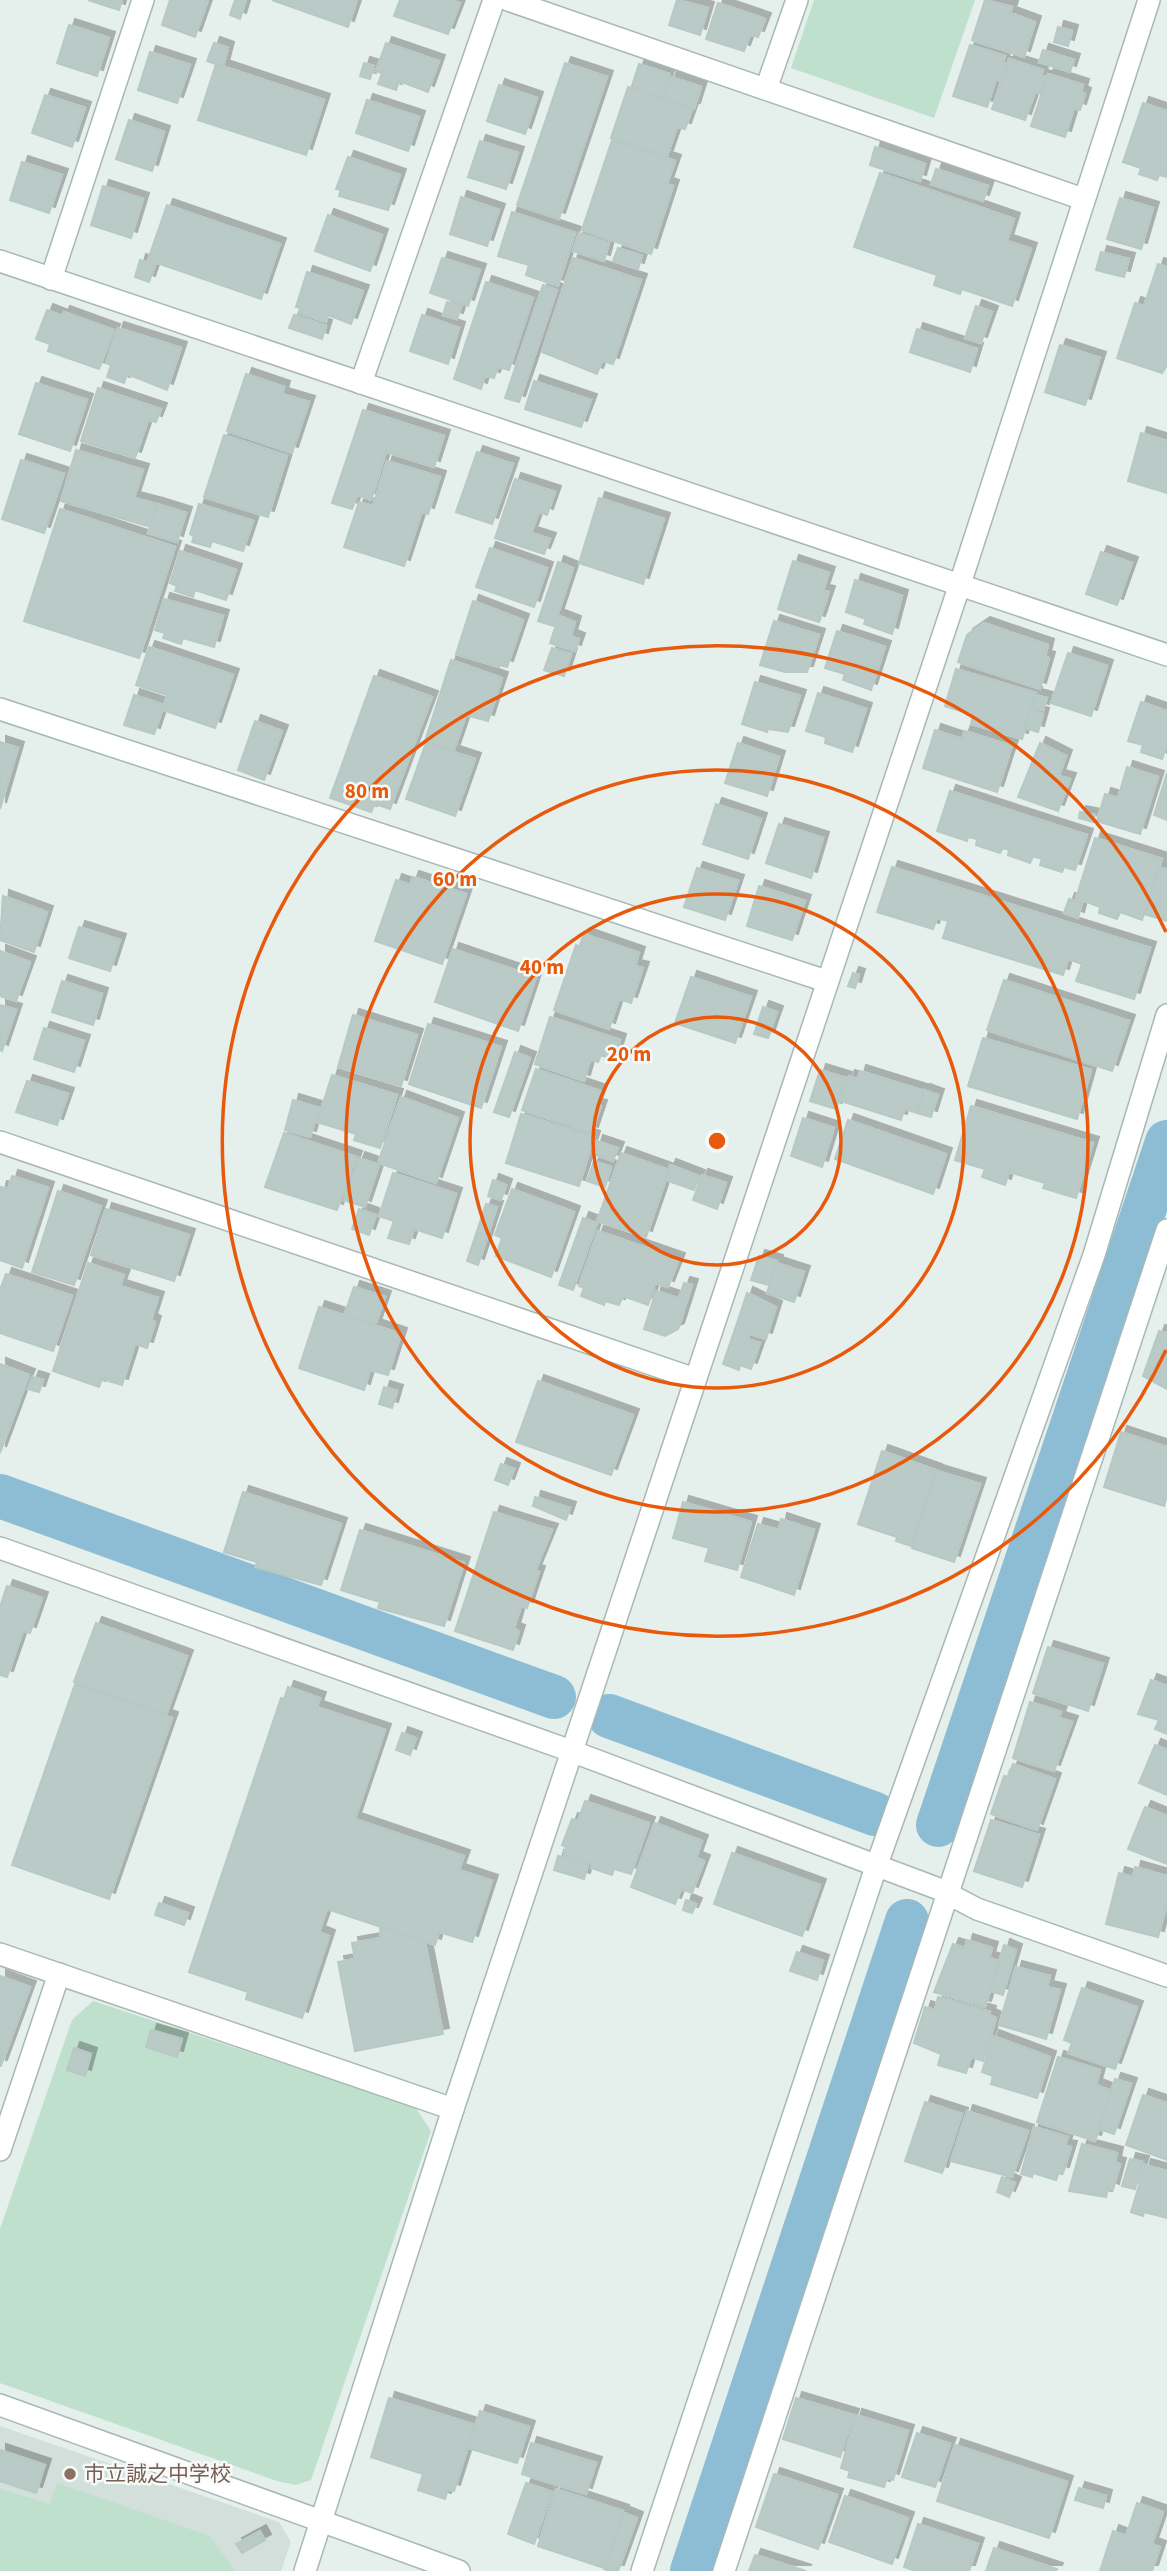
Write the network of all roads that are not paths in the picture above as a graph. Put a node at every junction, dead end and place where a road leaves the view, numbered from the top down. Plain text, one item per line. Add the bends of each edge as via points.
1 (143, 0) edge
2 (494, 0) edge
3 (508, 0) edge
4 (797, 0) edge
5 (1149, 0) edge
6 (765, 89) junction
7 (1083, 199) junction
8 (0, 261) edge
9 (51, 279) junction
10 (361, 383) junction
11 (959, 587) junction
12 (1167, 655) edge
13 (0, 709) edge
14 (826, 982) junction
15 (1167, 1015) edge
16 (0, 1142) edge
17 (1167, 1230) edge
18 (695, 1379) junction
19 (0, 1548) edge
20 (571, 1751) junction
21 (876, 1867) junction
22 (944, 1891) junction
23 (0, 1954) edge
24 (58, 1974) junction
25 (1167, 1976) edge
26 (453, 2109) junction
27 (0, 2150) edge
28 (0, 2405) edge
29 (321, 2523) junction
30 (305, 2571) edge
31 (459, 2571) edge
32 (642, 2571) edge
33 (724, 2571) edge

1 - 9 street
2 - 10 street
3 - 6 street
4 - 6 street
5 - 7 street
6 - 7 street
7 - 11 street
8 - 9 street
9 - 10 street
10 - 11 street
11 - 12 street
11 - 14 street
13 - 14 street
14 - 18 street
15 - 21 street via 1094,1255
16 - 18 street
17 - 22 street
18 - 20 street
19 - 20 street
20 - 21 street
20 - 26 street
21 - 22 street
21 - 32 street
22 - 25 street via 978,1909
22 - 33 street
23 - 24 street
24 - 26 street
24 - 27 street
26 - 29 street
28 - 29 street
29 - 30 street
29 - 31 street

